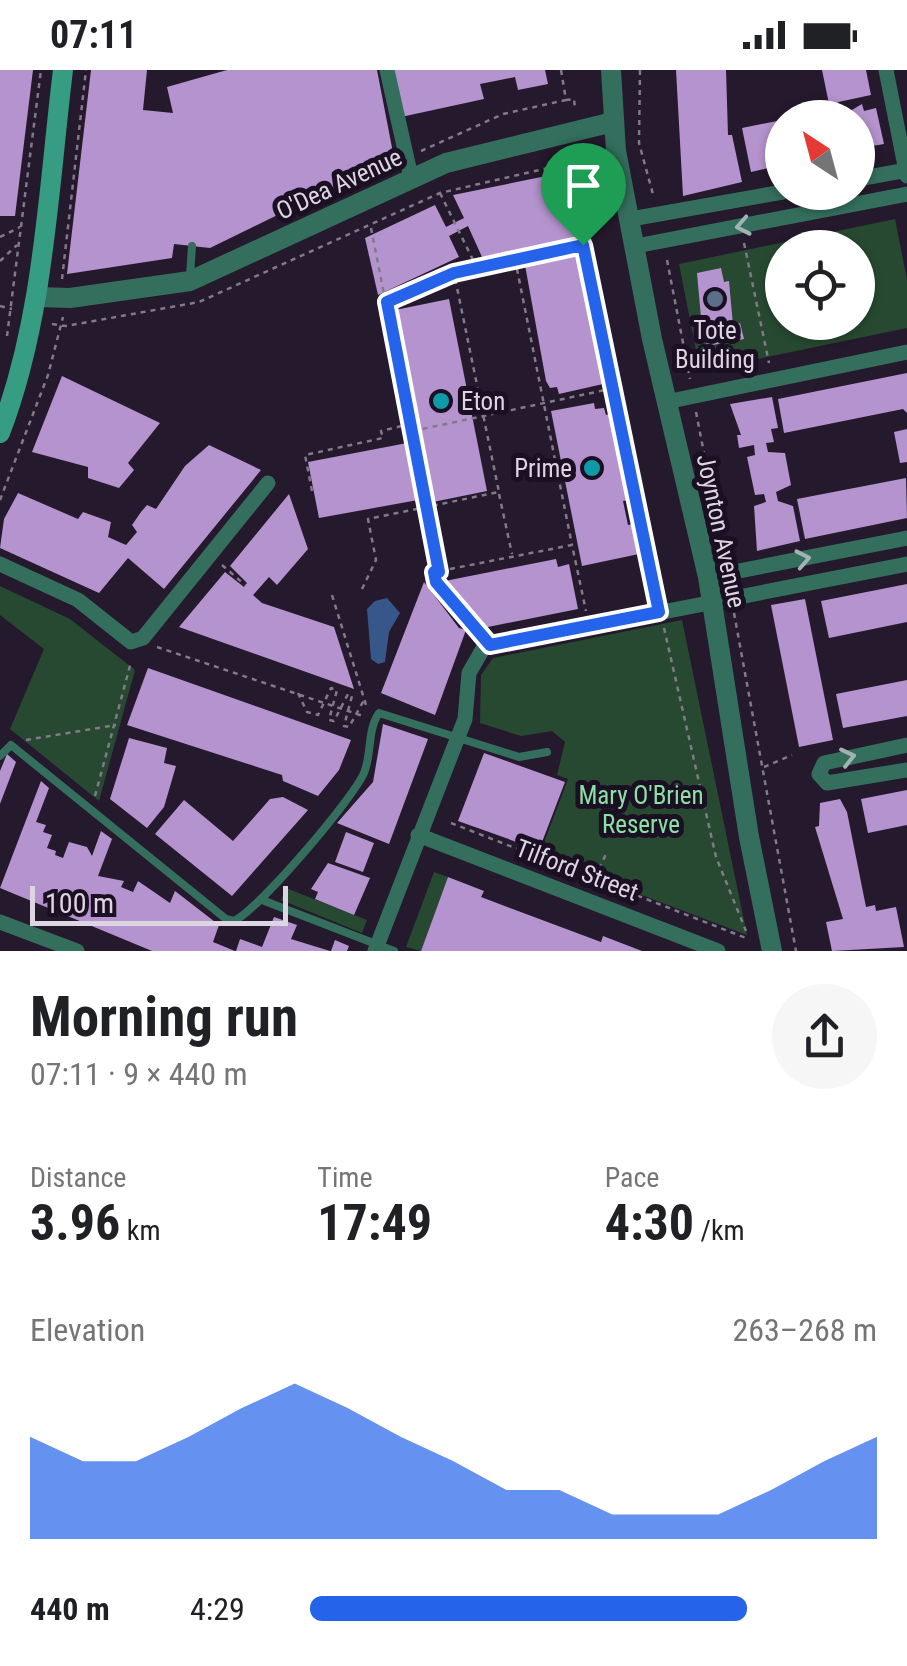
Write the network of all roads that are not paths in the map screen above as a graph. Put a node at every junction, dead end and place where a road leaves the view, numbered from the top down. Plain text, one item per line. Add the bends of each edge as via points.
1 (63, 70) edge
2 (386, 70) edge
3 (611, 70) edge
4 (886, 70) edge
5 (613, 122) junction
6 (409, 167) junction
7 (907, 172) edge
8 (875, 177) edge
9 (907, 194) edge
10 (765, 195) edge
11 (630, 218) junction
12 (192, 246) dead end
13 (636, 246) junction
14 (190, 280) junction
15 (37, 297) junction
16 (907, 352) edge
17 (666, 402) junction
18 (0, 433) edge
19 (268, 483) dead end
20 (907, 538) edge
21 (0, 564) edge
22 (907, 564) edge
23 (434, 572) dead end
24 (708, 577) junction
25 (712, 602) junction
26 (490, 645) junction
27 (458, 736) junction
28 (907, 745) edge
29 (547, 752) dead end
30 (0, 756) edge
31 (907, 770) edge
32 (418, 836) junction
33 (262, 900) junction
34 (0, 922) edge
35 (376, 948) edge
36 (77, 951) edge
37 (394, 951) edge
38 (718, 951) edge
39 (772, 951) edge

1 - 15 main road
2 - 6 street
3 - 5 street
4 - 7 street
5 - 6 street, O'Dea Avenue
5 - 11 street, Joynton Avenue
6 - 14 street, O'Dea Avenue
7 - 8 street
9 -> 13 street
10 - 11 street
11 - 13 street, Joynton Avenue
12 - 14 lane
13 - 17 street, Joynton Avenue
14 - 15 street, O'Dea Avenue
15 - 18 main road via 25,362
16 - 17 street
17 - 24 street, Joynton Avenue
19 - 21 street via 143,638 132,642 78,600
24 -> 20 street
22 - 25 street
23 - 26 street
24 - 25 street, Joynton Avenue
25 - 26 street
25 - 39 street, Joynton Avenue
26 - 27 street via 474,658 469,708
27 - 29 lane via 519,756
27 - 32 street
27 - 33 lane via 378,713 356,788
31 -> 28 street via 843,783 827,783 820,774 824,763
30 - 33 lane via 8,746 226,919 243,917
32 - 35 street
32 - 38 street, Tilford Street
33 - 35 lane
34 - 36 street
35 - 37 lane

